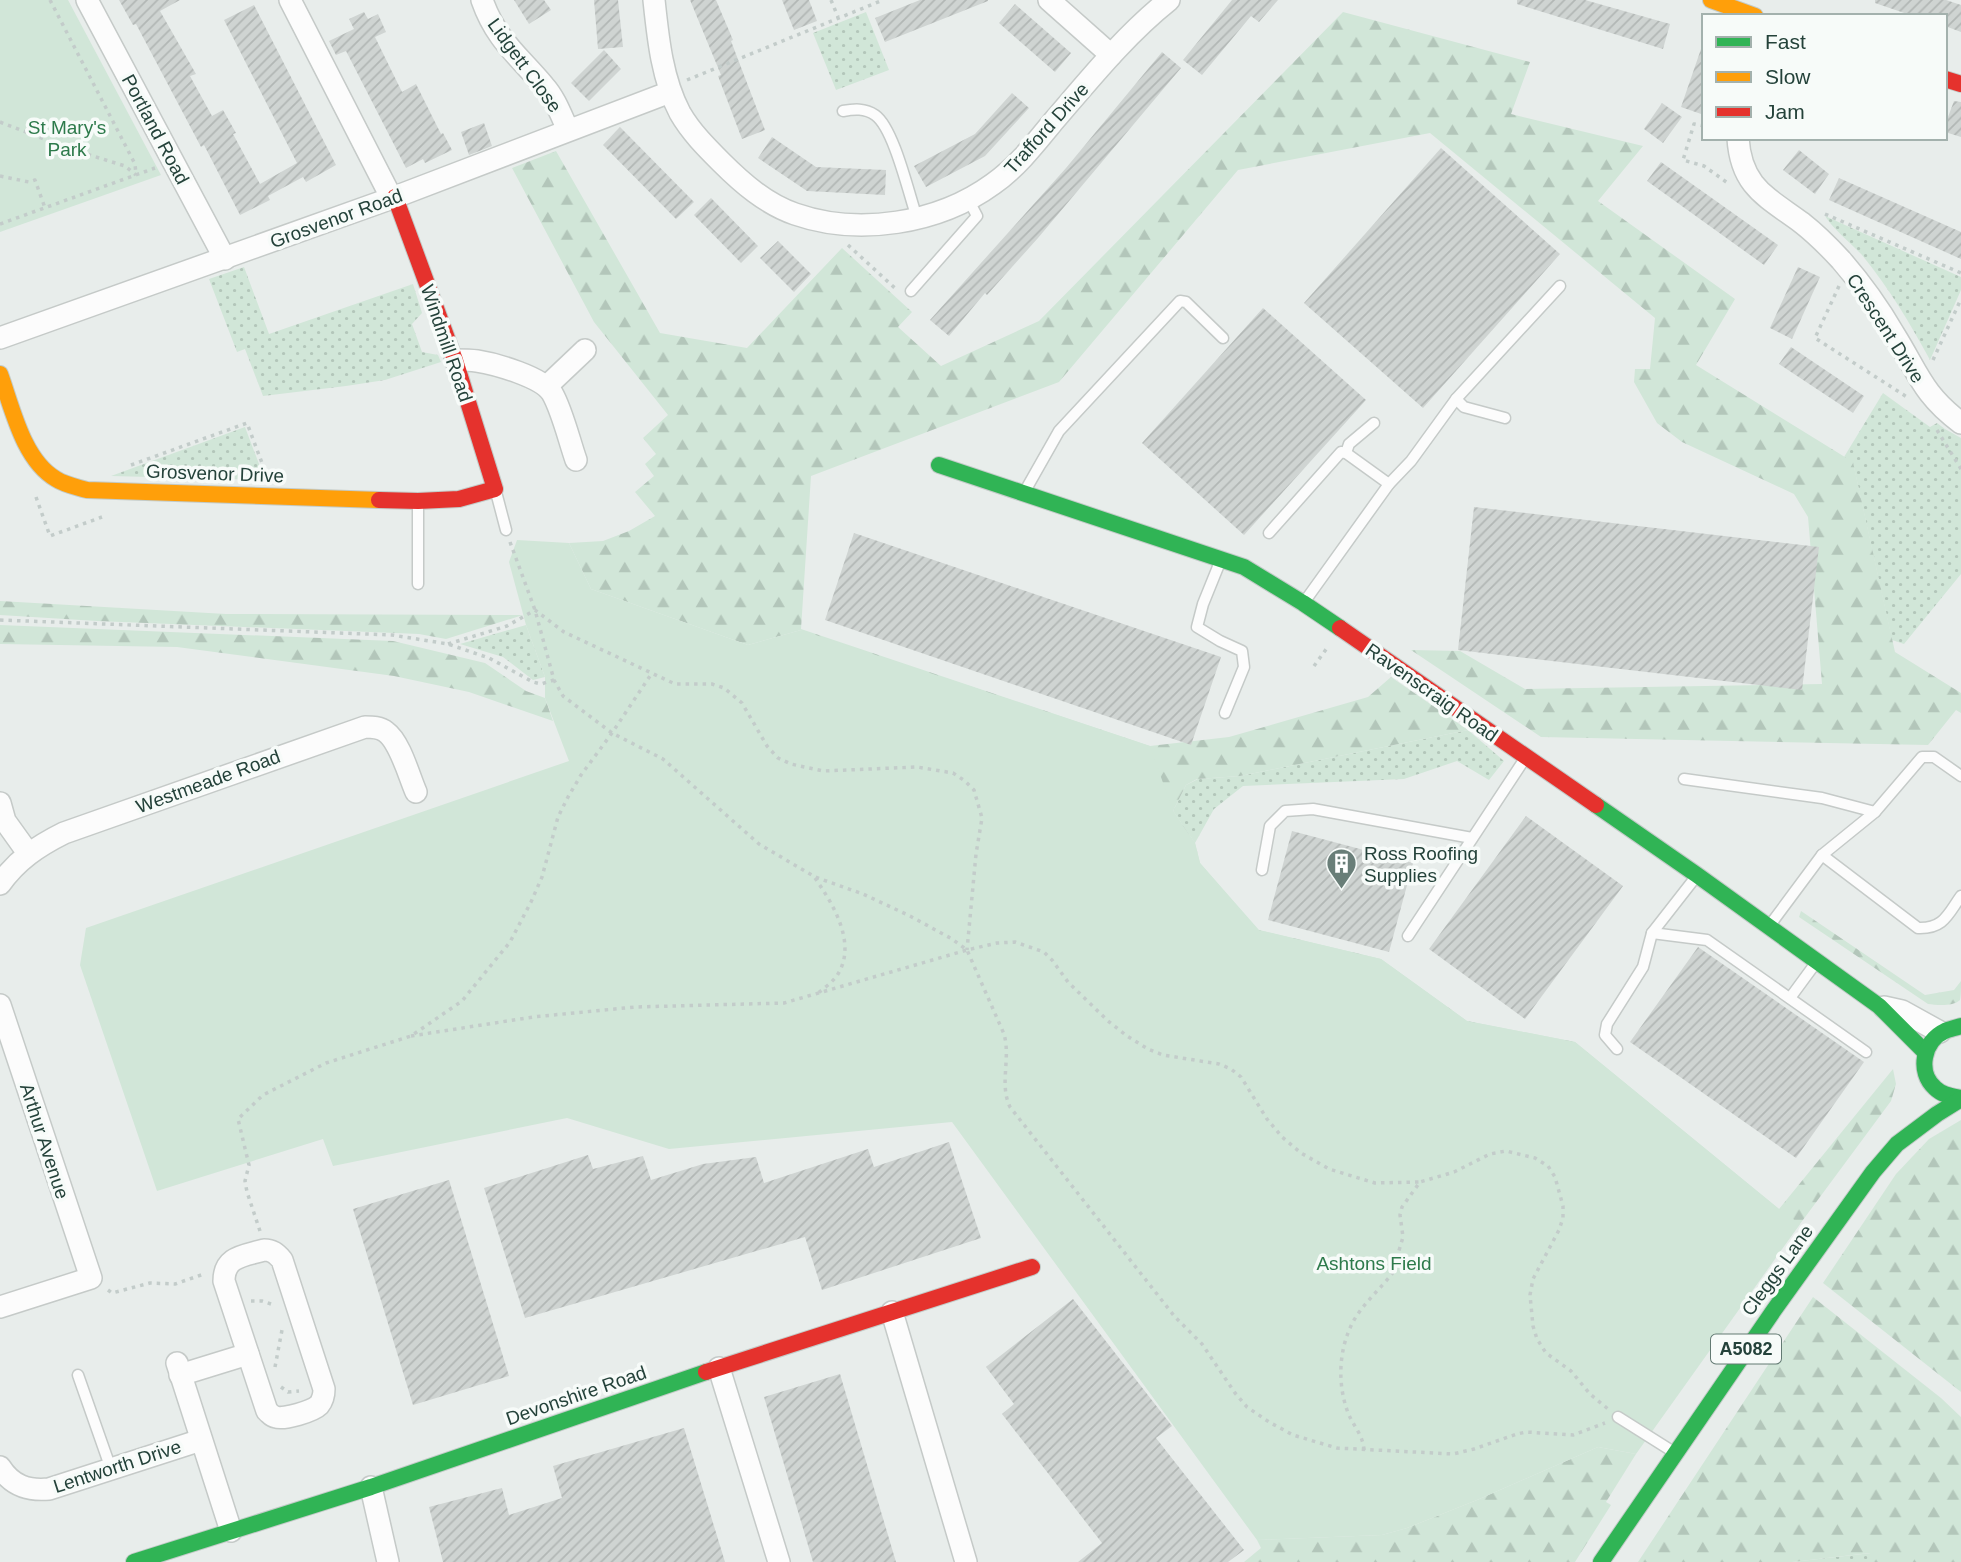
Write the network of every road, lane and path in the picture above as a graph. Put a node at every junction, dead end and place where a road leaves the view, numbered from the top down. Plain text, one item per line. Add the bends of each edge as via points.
1 (50, 0) edge
2 (87, 0) edge
3 (290, 0) edge
4 (482, 0) edge
5 (654, 0) edge
6 (831, 0) edge
7 (883, 0) edge
8 (1049, 0) edge
9 (1169, 0) edge
10 (1711, 0) edge
11 (1750, 14) edge
12 (838, 18) junction
13 (1111, 55) junction
14 (669, 89) junction
15 (843, 111) dead end
16 (0, 122) edge
17 (1702, 126) edge
18 (568, 130) junction
19 (1738, 140) edge
20 (173, 162) junction
21 (136, 175) junction
22 (0, 176) edge
23 (1757, 190) junction
24 (394, 198) junction
25 (968, 199) junction
26 (46, 208) junction
27 (916, 218) junction
28 (835, 222) junction
29 (0, 224) edge
30 (1803, 224) junction
31 (225, 259) junction
32 (914, 269) dead end
33 (1848, 269) junction
34 (1961, 273) edge
35 (923, 277) junction
36 (1560, 286) dead end
37 (911, 291) joint
38 (1961, 299) edge
39 (0, 338) edge
40 (1223, 338) dead end
41 (585, 349) dead end
42 (455, 360) junction
43 (0, 374) edge
44 (547, 386) junction
45 (1928, 392) junction
46 (1456, 399) junction
47 (1505, 418) dead end
48 (1374, 423) dead end
49 (1961, 423) edge
50 (1937, 430) dead end
51 (1346, 453) junction
52 (576, 463) dead end
53 (939, 464) dead end
54 (1961, 469) edge
55 (1389, 484) junction
56 (495, 489) junction
57 (99, 490) junction
58 (1024, 493) junction
59 (274, 496) junction
60 (418, 500) junction
61 (506, 530) joint
62 (1269, 533) dead end
63 (1222, 560) junction
64 (418, 584) dead end
65 (1303, 603) junction
66 (535, 610) junction
67 (0, 620) edge
68 (448, 644) junction
69 (652, 673) junction
70 (554, 680) junction
71 (1224, 713) dead end
72 (612, 733) junction
73 (1526, 758) junction
74 (1961, 776) edge
75 (416, 778) dead end
76 (1684, 779) dead end
77 (0, 803) edge
78 (1875, 812) junction
79 (1472, 838) junction
80 (28, 853) junction
81 (1822, 855) junction
82 (1262, 870) dead end
83 (1697, 875) junction
84 (815, 877) junction
85 (0, 884) edge
86 (1961, 896) edge
87 (1768, 927) junction
88 (1652, 933) junction
89 (1408, 936) dead end
90 (967, 950) junction
91 (1816, 962) junction
92 (816, 995) junction
93 (1790, 998) junction
94 (0, 1005) edge
95 (1879, 1006) junction
96 (1953, 1026) edge
97 (411, 1035) junction
98 (1617, 1049) dead end
99 (1866, 1052) dead end
100 (1925, 1052) junction
101 (1926, 1074) junction
102 (1961, 1099) edge
103 (1897, 1144) junction
104 (1420, 1182) junction
105 (264, 1250) junction
106 (1032, 1267) dead end
107 (224, 1276) junction
108 (91, 1278) junction
109 (0, 1307) edge
110 (232, 1307) junction
111 (277, 1307) dead end
112 (892, 1312) junction
113 (283, 1325) dead end
114 (248, 1354) junction
115 (719, 1368) junction
116 (78, 1376) dead end
117 (275, 1376) dead end
118 (277, 1382) dead end
119 (322, 1383) junction
120 (1619, 1417) junction
121 (201, 1440) junction
122 (1364, 1450) junction
123 (1675, 1452) junction
124 (0, 1467) edge
125 (111, 1469) junction
126 (370, 1486) junction
127 (230, 1531) junction
128 (1601, 1561) edge
129 (134, 1562) edge
130 (388, 1562) edge
131 (779, 1562) edge
132 (966, 1562) edge

1 - 21 path via 135,164
2 - 20 street, Portland Road
3 - 24 street, Windmill Road
4 - 18 street, Lidgett Close via 497,33 545,87
5 - 14 street, Trafford Drive
6 - 12 path
7 - 12 path
8 - 13 street
9 - 13 street, Trafford Drive
10 - 11 street
12 - 14 path
13 - 25 street, Trafford Drive via 1013,169
14 - 18 street, Grosvenor Road
14 - 28 street, Trafford Drive via 692,132 738,179 794,214
15 - 27 lane via 859,109 876,115 889,131
16 - 21 path via 125,166
17 - 23 path via 1694,124 1683,160 1704,166 1739,191
18 - 24 street, Grosvenor Road
19 - 23 street, Crescent Drive via 1742,165
20 - 21 path
20 - 31 street, Portland Road
21 - 26 path
22 - 26 path via 35,180
23 - 30 street, Crescent Drive
24 - 31 street, Grosvenor Road
24 - 42 street, Windmill Road
25 - 27 street, Trafford Drive
25 - 35 lane via 977,216
26 - 29 path
27 - 28 street, Trafford Drive via 857,225
28 - 37 path via 837,236 900,293
30 - 33 street, Crescent Drive
30 - 34 path via 1824,214
31 - 39 street, Grosvenor Road
32 - 35 lane
33 - 45 street, Crescent Drive via 1868,293
33 - 45 path via 1815,338 1920,405
35 - 37 lane
36 - 46 lane
38 - 45 path
40 - 58 lane via 1180,301 1059,431
41 - 44 street
42 - 44 street via 491,363
42 - 56 street, Windmill Road
43 - 57 street, Grosvenor Drive via 29,452 40,466 70,485
44 - 52 street
45 - 49 street, Crescent Drive
46 - 47 lane via 1464,407
46 - 55 lane
48 - 51 lane via 1349,444
50 - 54 path
51 - 55 lane
51 - 62 lane via 1341,452
53 - 58 street, Ravenscraig Road
55 - 65 lane
56 - 60 street, Grosvenor Drive via 459,499
56 - 61 lane
57 - 59 street, Grosvenor Drive
57 - 59 path via 106,474 247,423
58 - 63 street, Ravenscraig Road
59 - 60 street, Grosvenor Drive
60 - 64 lane
61 - 66 path
63 - 65 street, Ravenscraig Road via 1244,567
63 - 71 lane via 1197,627 1242,651 1244,667
65 - 73 street, Ravenscraig Road
66 - 68 path via 507,626
66 - 69 path via 564,632
66 - 70 path
67 - 68 path via 391,635
68 - 70 path via 489,658 533,682
69 - 72 path
69 - 90 path via 675,684 724,688 742,704 767,746 791,764 823,771 917,767 953,773 965,781 974,790 982,818
70 - 72 path via 562,696
72 - 84 path via 663,759 759,844
72 - 97 path via 580,775 558,817 542,877 510,942 461,1001
73 - 79 lane
73 - 83 street, Ravenscraig Road
74 - 78 lane via 1934,757 1922,757
75 - 80 street, Westmeade Road via 393,739 385,731 365,727 64,833
76 - 78 lane via 1822,798
77 - 80 street via 5,821
78 - 81 lane
79 - 82 lane via 1313,809 1285,811 1270,826
79 - 89 lane
80 - 85 street, Westmeade Road
81 - 86 lane via 1918,928 1930,929 1941,923
81 - 87 lane
83 - 87 street, Ravenscraig Road
83 - 88 lane
84 - 90 path via 910,916
84 - 92 path via 837,917 845,952 837,976
87 - 91 street, Ravenscraig Road
88 - 93 lane via 1707,940
88 - 98 lane via 1643,967 1607,1024 1605,1035
90 - 92 path
90 - 104 path via 1015,942 1044,952 1068,982 1127,1036 1163,1055 1231,1069 1282,1137 1301,1153 1329,1169 1375,1183
90 - 122 path via 1008,1047 1004,1090 1010,1107 1175,1317 1202,1344 1235,1393 1247,1407 1293,1435 1337,1448
91 - 93 lane
91 - 95 street, Ravenscraig Road
92 - 97 path via 784,1003 635,1007 533,1017
93 - 99 lane
94 - 108 street, Arthur Avenue
95 - 96 street, Ravenscraig Road
95 - 100 street, Ravenscraig Road
96 - 100 street via 1929,1042
97 - 105 path via 326,1063 263,1095 237,1119 249,1165 247,1192
100 - 101 street, A5082
101 - 102 street, A5082 via 1938,1092
101 - 103 street, Cleggs Lane / A5082
102 - 103 street, Cleggs Lane / A5082
103 - 123 street, Cleggs Lane / A5082
104 - 120 path via 1506,1151 1548,1166 1561,1193 1563,1218 1534,1279 1530,1295 1533,1326 1546,1353
104 - 122 path via 1402,1207 1403,1237 1392,1274 1354,1320 1341,1358 1342,1395
105 - 107 street via 234,1259
105 - 119 street via 282,1260
106 - 112 street, Devonshire Road
107 - 108 path via 204,1274 175,1284 150,1283 112,1293
107 - 110 street
108 - 109 street
110 - 111 path via 252,1301
110 - 114 street
112 - 115 street, Devonshire Road
112 - 132 street
113 - 117 path
114 - 119 street via 267,1411 277,1418 320,1404
114 - 121 street, Lentworth Drive via 178,1369
115 - 126 street, Devonshire Road
115 - 131 street
116 - 125 lane
118 - 119 path via 288,1392
120 - 122 path via 1573,1435 1526,1432 1453,1454
120 - 123 lane
121 - 125 street, Lentworth Drive
121 - 127 street, Lentworth Drive
123 - 128 street, Cleggs Lane / A5082
124 - 125 street, Lentworth Drive via 10,1480 36,1490
126 - 127 street, Devonshire Road
126 - 130 street
127 - 129 street, Devonshire Road

